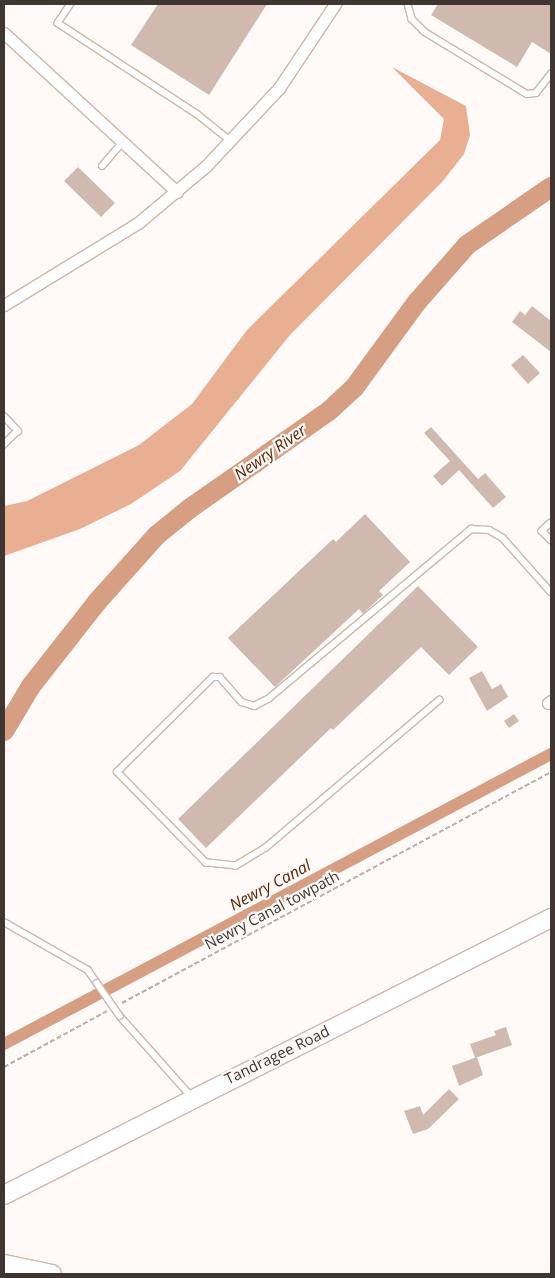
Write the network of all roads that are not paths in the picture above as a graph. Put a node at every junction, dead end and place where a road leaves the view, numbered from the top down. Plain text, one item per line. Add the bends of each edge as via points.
1 (71, 4) edge
2 (335, 4) edge
3 (408, 4) edge
4 (4, 32) edge
5 (551, 74) edge
6 (231, 141) junction
7 (123, 142) junction
8 (102, 166) dead end
9 (177, 192) junction
10 (4, 305) edge
11 (4, 416) edge
12 (4, 444) edge
13 (551, 523) edge
14 (551, 540) edge
15 (551, 592) edge
16 (440, 700) dead end
17 (551, 918) edge
18 (4, 922) edge
19 (192, 1098) junction
20 (4, 1195) edge
21 (4, 1264) edge
22 (52, 1274) edge

1 - 6 lane via 58,23 197,114
2 - 6 street via 279,88
3 - 5 lane via 412,19 425,32 527,94 536,92
4 - 7 street
6 - 9 street
7 - 8 lane
7 - 9 street
9 - 10 street via 138,223
11 - 12 lane via 18,431
13 - 14 lane via 542,531
15 - 16 lane via 502,538 489,530 471,529 268,699 254,706 242,702 220,677 213,677 117,772 206,863 236,866 266,848
17 - 19 highway, Tandragee Road
18 - 19 lane, bridge via 88,970 120,1016
19 - 20 highway, Tandragee Road
21 - 22 highway

